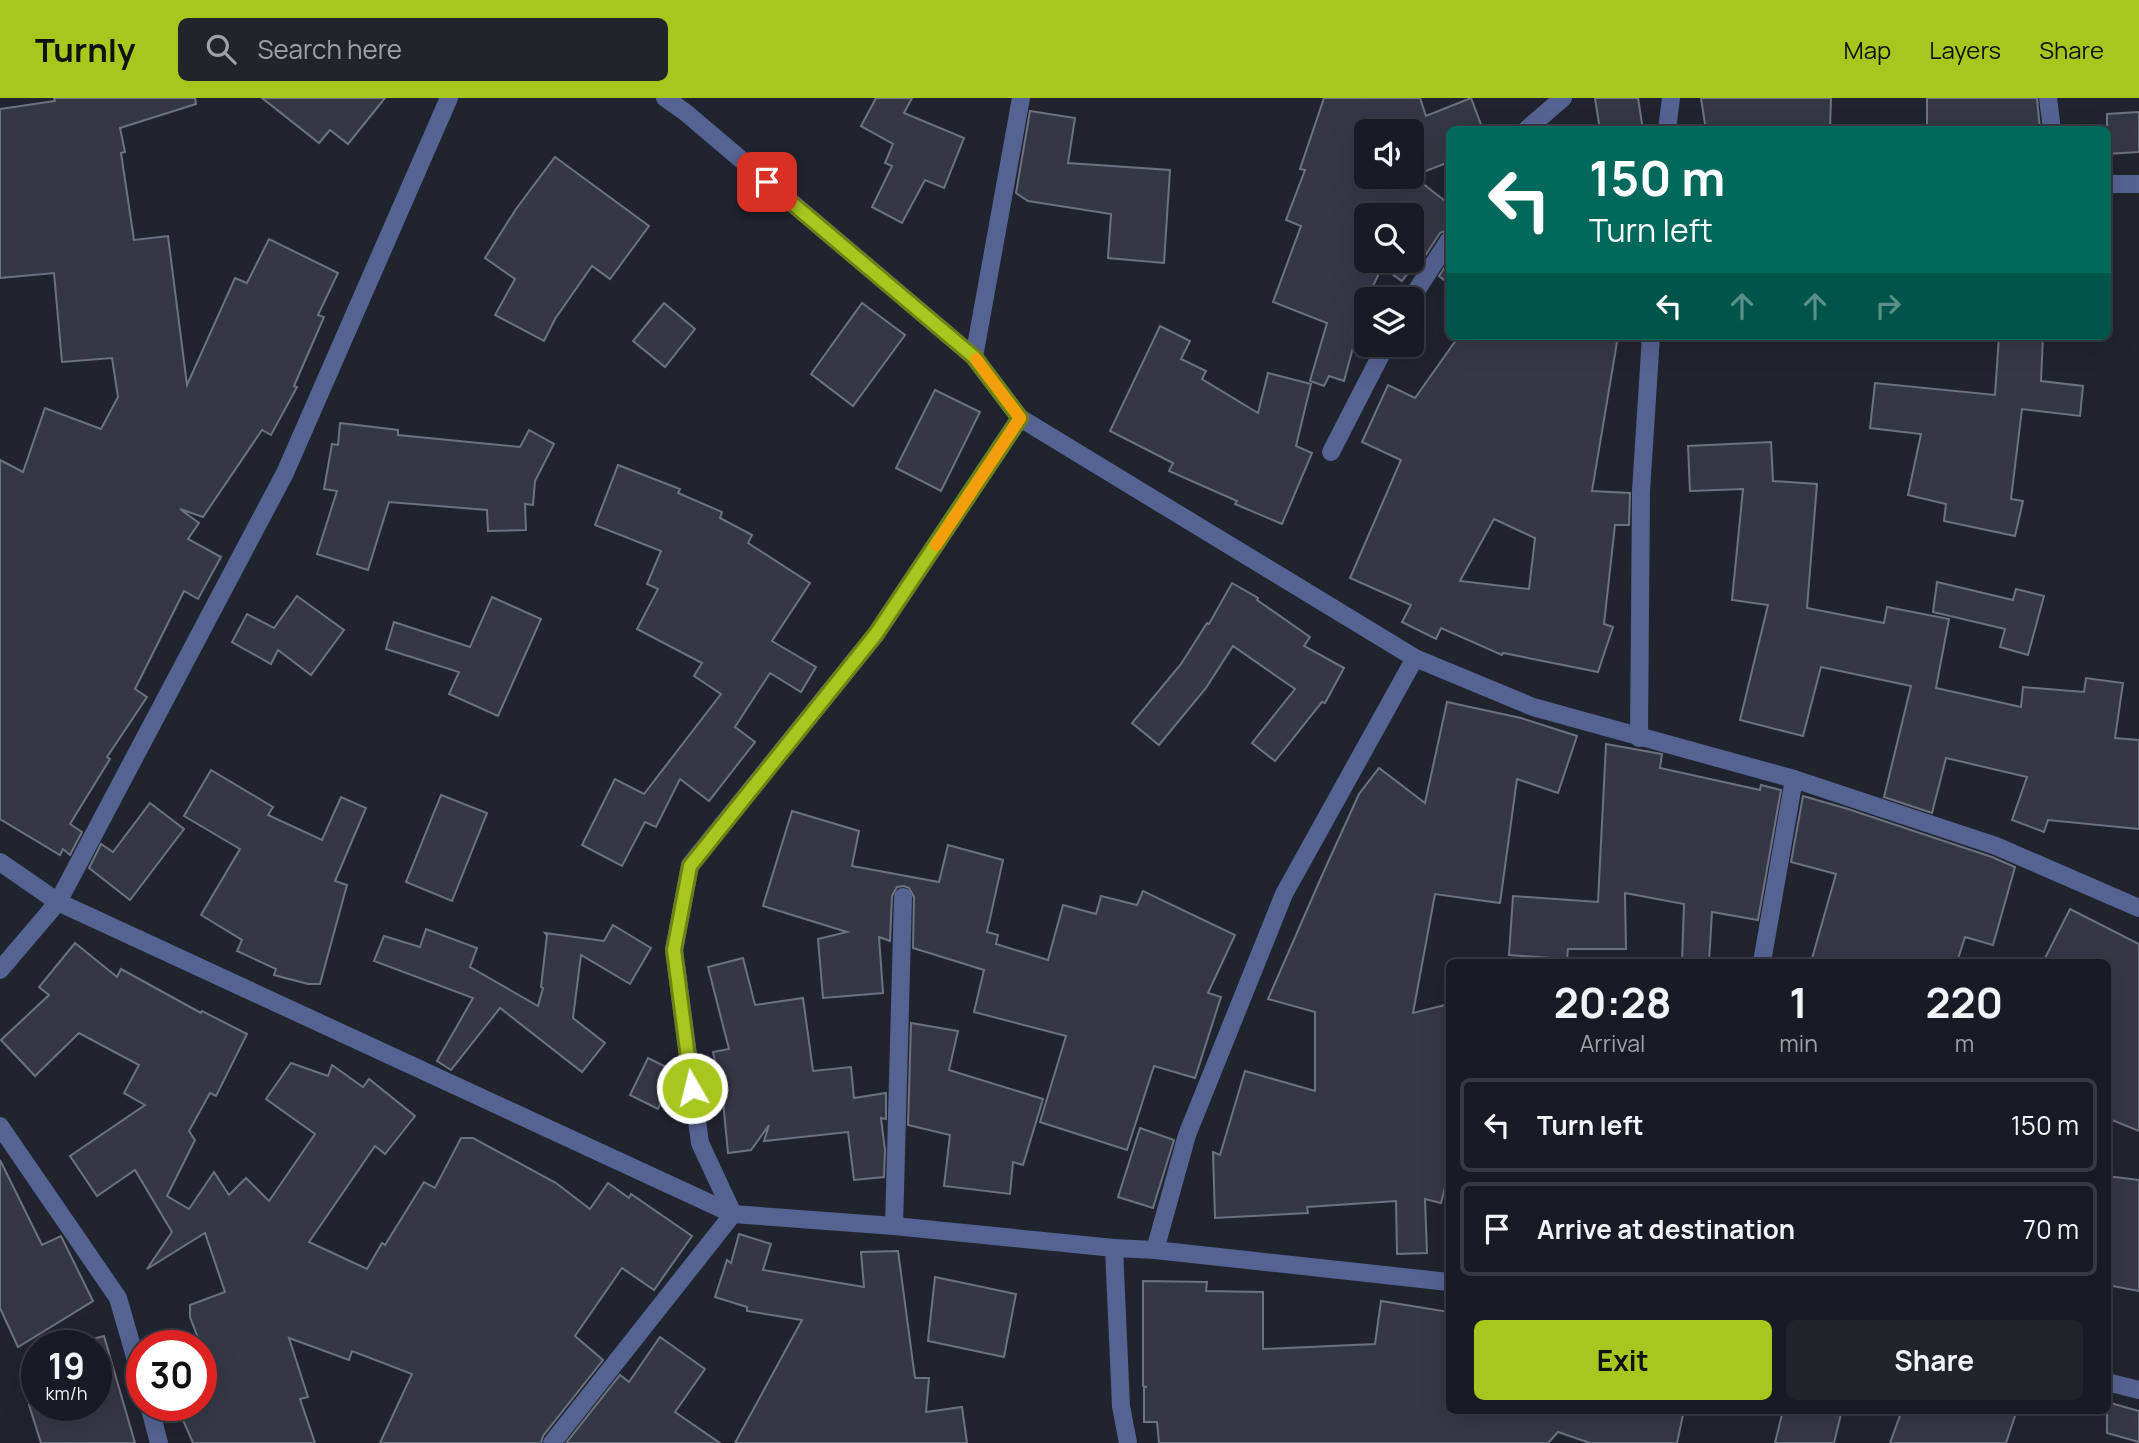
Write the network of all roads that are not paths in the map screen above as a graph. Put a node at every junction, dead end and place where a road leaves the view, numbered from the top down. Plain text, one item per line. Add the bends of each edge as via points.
1 (449, 98) edge
2 (665, 98) edge
3 (1021, 98) edge
4 (1563, 98) edge
5 (1671, 98) edge
6 (2048, 98) edge
7 (1531, 126) edge
8 (1668, 126) edge
9 (2052, 126) edge
10 (2111, 184) edge
11 (2139, 184) edge
12 (1446, 245) edge
13 (1419, 287) edge
14 (1651, 340) edge
15 (974, 357) junction
16 (1380, 357) edge
17 (1020, 418) junction
18 (1331, 452) dead end
19 (1415, 658) junction
20 (1639, 738) junction
21 (1794, 779) junction
22 (0, 862) edge
23 (903, 897) dead end
24 (58, 902) junction
25 (2139, 908) edge
26 (1763, 959) edge
27 (0, 970) edge
28 (0, 1126) edge
29 (733, 1214) junction
30 (894, 1226) junction
31 (1114, 1248) junction
32 (1155, 1250) junction
33 (1446, 1282) edge
34 (127, 1330) edge
35 (2111, 1383) edge
36 (2139, 1390) edge
37 (153, 1421) edge
38 (159, 1443) edge
39 (552, 1443) edge
40 (1128, 1443) edge

1 - 24 street via 285,473
2 - 15 street
3 - 15 street
4 - 7 street
5 - 8 street
6 - 9 street
10 - 11 street
12 - 13 street
14 - 20 street via 1641,491
15 - 17 street
16 - 18 street
17 - 19 street
17 - 29 street via 876,634 690,866 674,950 700,1143
19 - 20 street via 1533,707
19 - 32 street via 1284,894 1186,1135
20 - 21 street
21 - 25 street via 1996,846
21 - 26 street
22 - 24 street
23 - 30 street
24 - 27 street
24 - 29 street
28 - 34 street via 118,1298
29 - 30 street
29 - 39 street
30 - 31 street
31 - 32 street
31 - 40 street via 1121,1406
32 - 33 street
35 - 36 street
37 - 38 street

